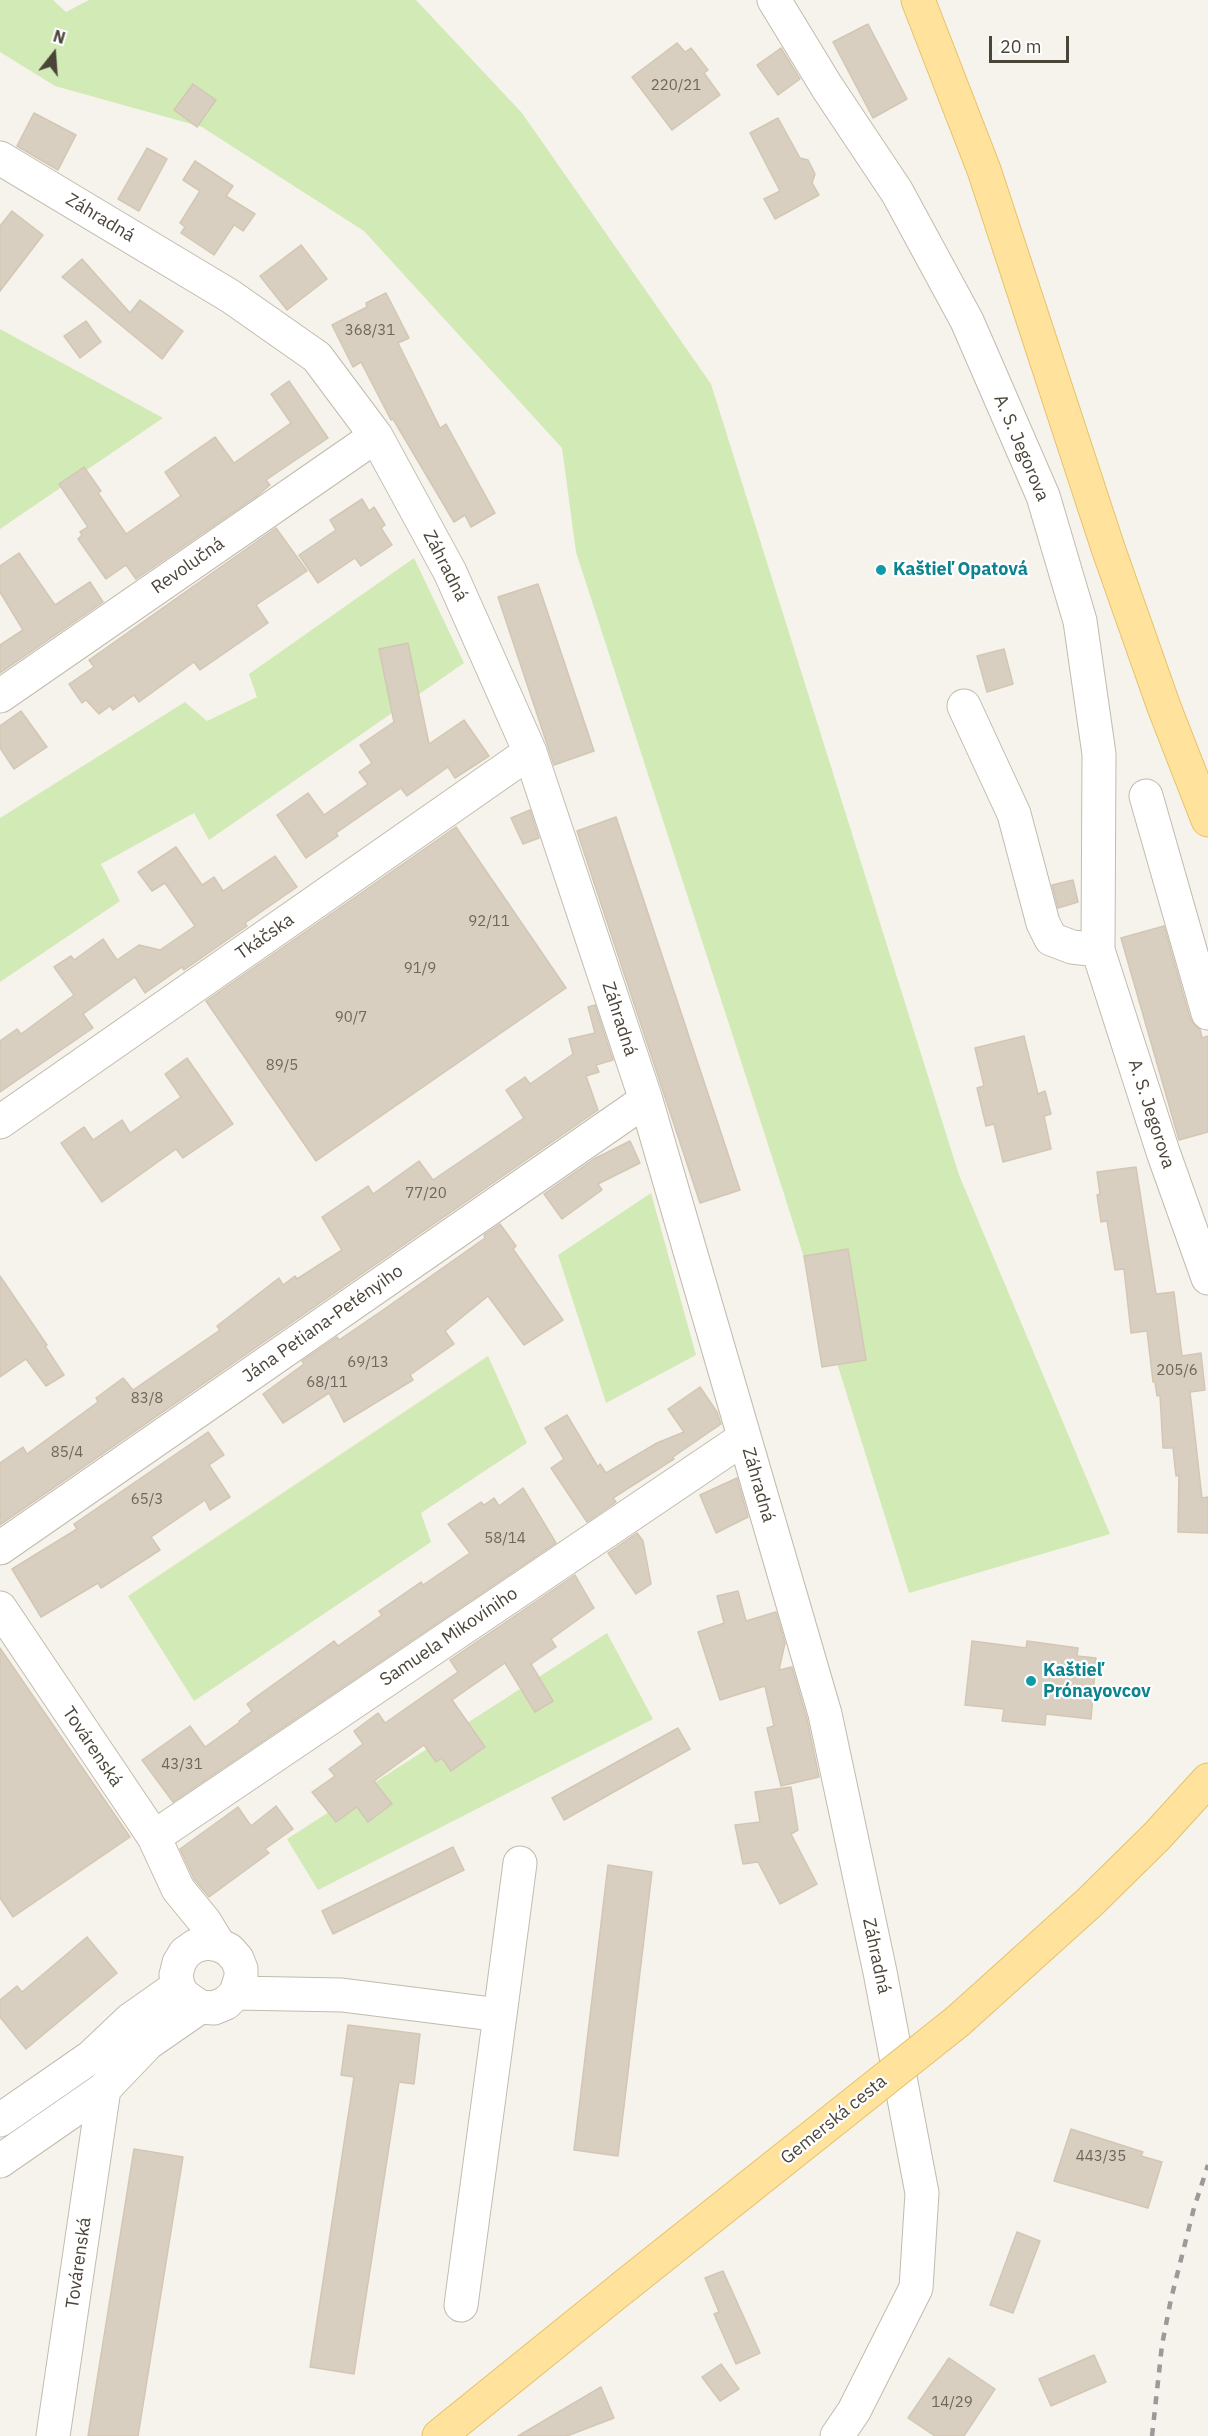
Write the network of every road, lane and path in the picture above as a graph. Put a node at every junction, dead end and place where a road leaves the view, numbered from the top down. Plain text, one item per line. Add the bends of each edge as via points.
1 (774, 0) edge
2 (918, 0) edge
3 (0, 158) edge
4 (376, 436) junction
5 (0, 696) edge
6 (964, 706) dead end
7 (530, 752) junction
8 (1146, 796) dead end
9 (1208, 820) edge
10 (1098, 950) junction
11 (1208, 1013) edge
12 (646, 1100) junction
13 (0, 1122) edge
14 (1208, 1278) edge
15 (744, 1438) junction
16 (0, 1548) edge
17 (0, 1608) edge
18 (1208, 1780) edge
19 (154, 1837) junction
20 (520, 1863) dead end
21 (178, 1889) junction
22 (219, 1945) junction
23 (185, 1953) junction
24 (238, 1981) junction
25 (189, 1996) junction
26 (500, 2015) junction
27 (902, 2088) joint
28 (104, 2089) junction
29 (0, 2120) edge
30 (0, 2161) edge
31 (461, 2305) dead end
32 (53, 2436) edge
33 (439, 2436) edge
34 (837, 2436) edge

1 - 10 street, A. S. Jegorova via 897,192 967,321 1043,496 1080,621 1099,754
2 - 9 main road via 984,170 1108,548
3 - 4 street, Záhradná via 230,296 317,357
4 - 5 street, Revolučná
4 - 7 street, Záhradná via 450,572
6 - 10 street via 1014,814 1043,923 1051,939 1071,947
7 - 12 street, Záhradná
7 - 13 street, Tkáčska
8 - 11 street
10 - 14 street, A. S. Jegorova
12 - 15 street, Záhradná
12 - 16 street, Jána Petiana-Petényiho
15 - 19 street, Samuela Mikovíniho
15 - 27 street, Záhradná via 825,1714
17 - 19 street, Továrenská
18 - 33 main road, Gemerská cesta, bridge via 1090,1902 958,2021
19 - 21 street, Továrenská
20 - 26 street
21 - 22 street, Továrenská
21 - 23 street, Továrenská
22 - 23 street via 207,1943
22 - 24 street, Továrenská via 237,1959
23 - 25 street, Továrenská via 176,1975
24 - 25 street via 226,2003 214,2008
24 - 26 street
25 - 28 street
25 - 29 street via 130,2020 91,2057
26 - 31 street
27 - 34 street, Gemerská cesta via 922,2193 916,2288 854,2411
28 - 30 street
28 - 32 street, Továrenská

